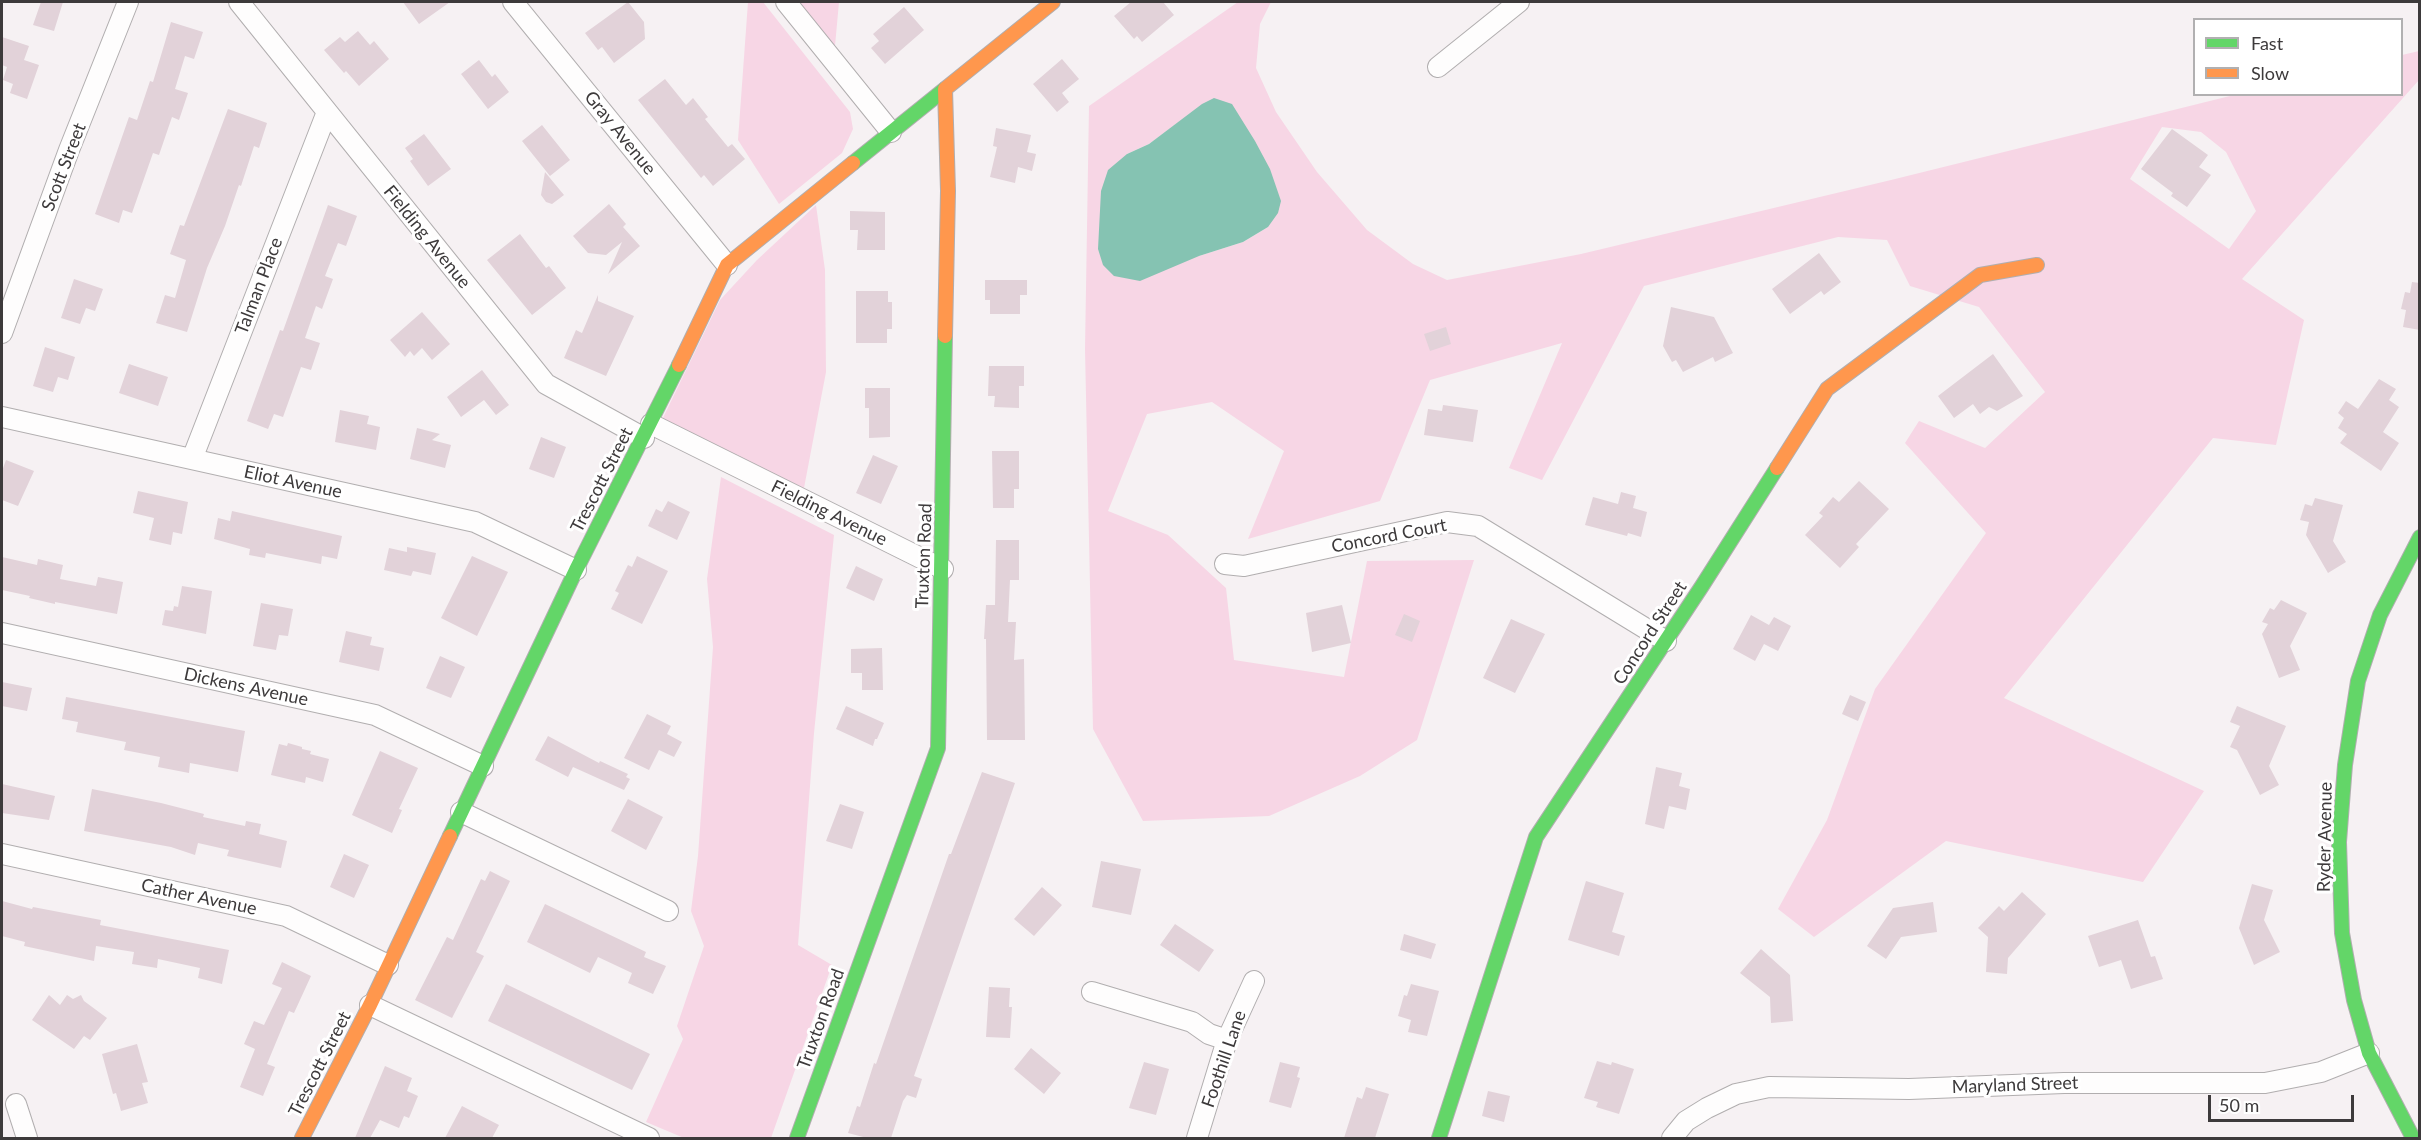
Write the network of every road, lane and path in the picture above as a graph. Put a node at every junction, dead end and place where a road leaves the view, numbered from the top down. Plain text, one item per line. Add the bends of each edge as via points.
1 (128, 2) edge
2 (238, 2) edge
3 (513, 2) edge
4 (786, 2) edge
5 (1053, 2) edge
6 (1519, 2) edge
7 (1438, 67) dead end
8 (945, 89) junction
9 (327, 112) junction
10 (891, 132) junction
11 (727, 265) junction
12 (2037, 265) dead end
13 (2, 333) edge
14 (2, 417) edge
15 (648, 431) junction
16 (192, 459) junction
17 (2420, 537) edge
18 (1225, 564) dead end
19 (943, 569) junction
20 (576, 570) junction
21 (2, 633) edge
22 (1666, 641) junction
23 (483, 766) junction
24 (461, 812) junction
25 (2, 854) edge
26 (668, 911) dead end
27 (388, 964) junction
28 (1254, 981) dead end
29 (1092, 992) dead end
30 (370, 1005) junction
31 (1227, 1041) junction
32 (2369, 1053) junction
33 (16, 1104) dead end
34 (27, 1138) edge
35 (302, 1138) edge
36 (649, 1138) edge
37 (797, 1138) edge
38 (1197, 1138) edge
39 (1440, 1138) edge
40 (1672, 1138) edge
41 (2413, 1138) edge

1 - 13 street, Scott Street
2 - 9 street, Fielding Avenue
3 - 11 street, Gray Avenue
4 - 10 street
5 - 8 street
6 - 7 street
8 - 10 street, Trescott Street
8 - 19 street, Truxton Road via 948,191
9 - 15 street, Fielding Avenue via 546,384
9 - 16 street, Talman Place
10 - 11 street, Trescott Street
11 - 15 street, Trescott Street
12 - 22 street, Concord Street via 1980,275 1827,388
14 - 16 street, Eliot Avenue
15 - 19 street, Fielding Avenue
15 - 20 street, Trescott Street
16 - 20 street, Eliot Avenue via 475,522
17 - 32 street, Ryder Avenue via 2380,615 2358,681 2345,765 2339,842 2342,933
18 - 22 street, Concord Court via 1244,566 1447,522 1478,526
19 - 37 street, Truxton Road via 938,748
20 - 23 street, Trescott Street
21 - 23 street, Dickens Avenue via 375,715
22 - 39 street, Concord Street via 1536,837
23 - 24 street, Trescott Street
24 - 26 street
24 - 27 street, Trescott Street
25 - 27 street, Cather Avenue via 286,916
27 - 30 street, Trescott Street
28 - 31 street, Foothill Lane
29 - 31 street via 1192,1022
30 - 35 street, Trescott Street
30 - 36 street
31 - 38 street, Foothill Lane
32 - 40 street, Maryland Street via 2321,1072 2265,1083 2064,1083 1909,1089 1769,1087 1736,1094 1707,1108 1686,1121
32 - 41 street, Ryder Avenue
33 - 34 street

